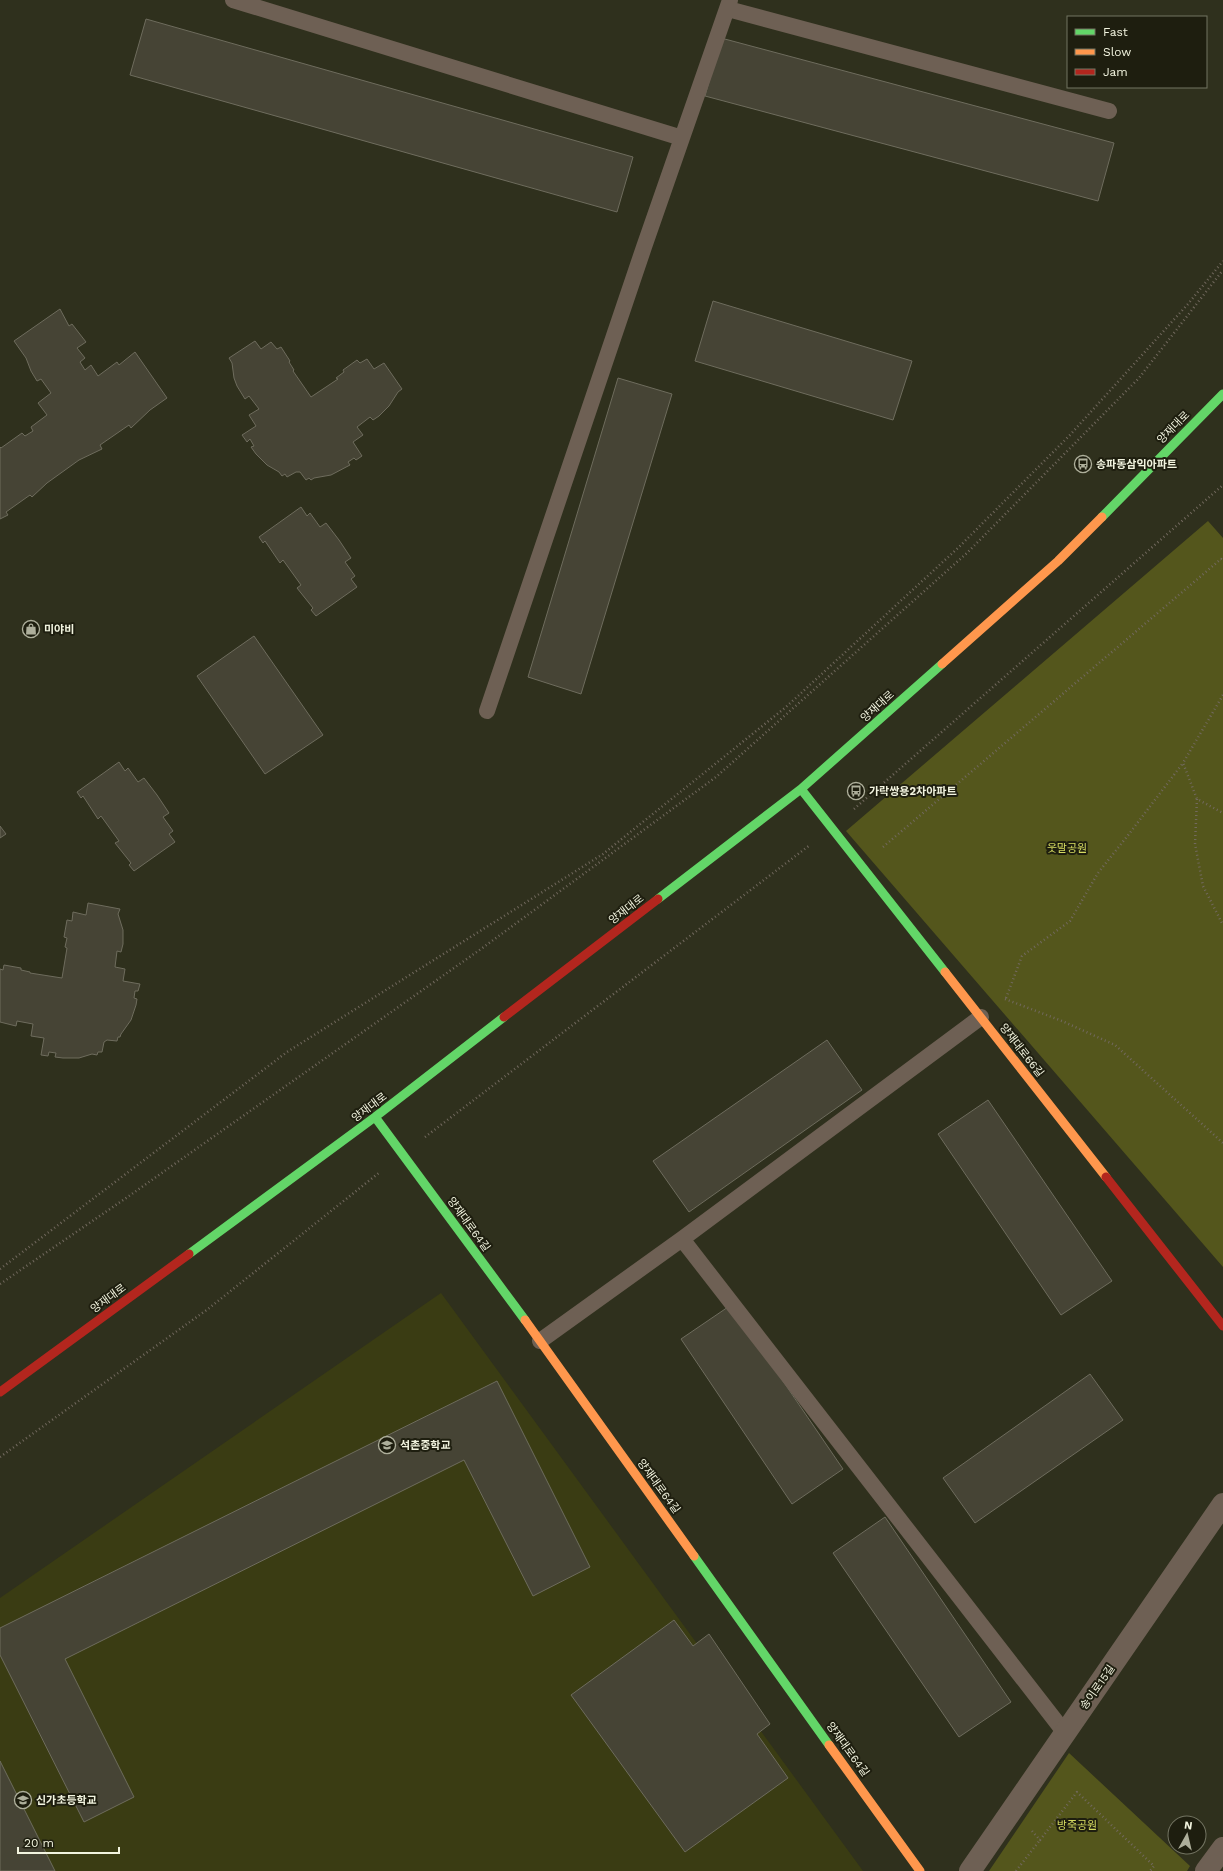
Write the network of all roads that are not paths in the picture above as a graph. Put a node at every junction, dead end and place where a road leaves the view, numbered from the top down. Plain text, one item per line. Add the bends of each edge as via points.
1 (233, 0) edge
2 (729, 5) edge
3 (1109, 111) dead end
4 (682, 138) junction
5 (1223, 394) edge
6 (487, 711) dead end
7 (801, 789) junction
8 (980, 1017) junction
9 (376, 1117) junction
10 (682, 1239) junction
11 (1223, 1326) edge
12 (540, 1342) junction
13 (0, 1392) edge
14 (1223, 1504) edge
15 (1065, 1733) junction
16 (1223, 1848) edge
17 (920, 1871) edge
18 (970, 1871) edge
19 (1206, 1871) edge

1 - 4 lane
2 - 3 lane
2 - 4 lane
4 - 6 lane
5 - 7 street, 양재대로 via 1058,561
7 - 8 street, 양재대로66길
7 - 9 street, 양재대로
8 - 10 lane
8 - 11 street, 양재대로66길
9 - 12 street, 양재대로64길
9 - 13 street, 양재대로
10 - 12 lane
10 - 15 lane
12 - 17 street, 양재대로64길
14 - 15 street, 송이로15길
15 - 18 street, 송이로15길
16 - 19 street

